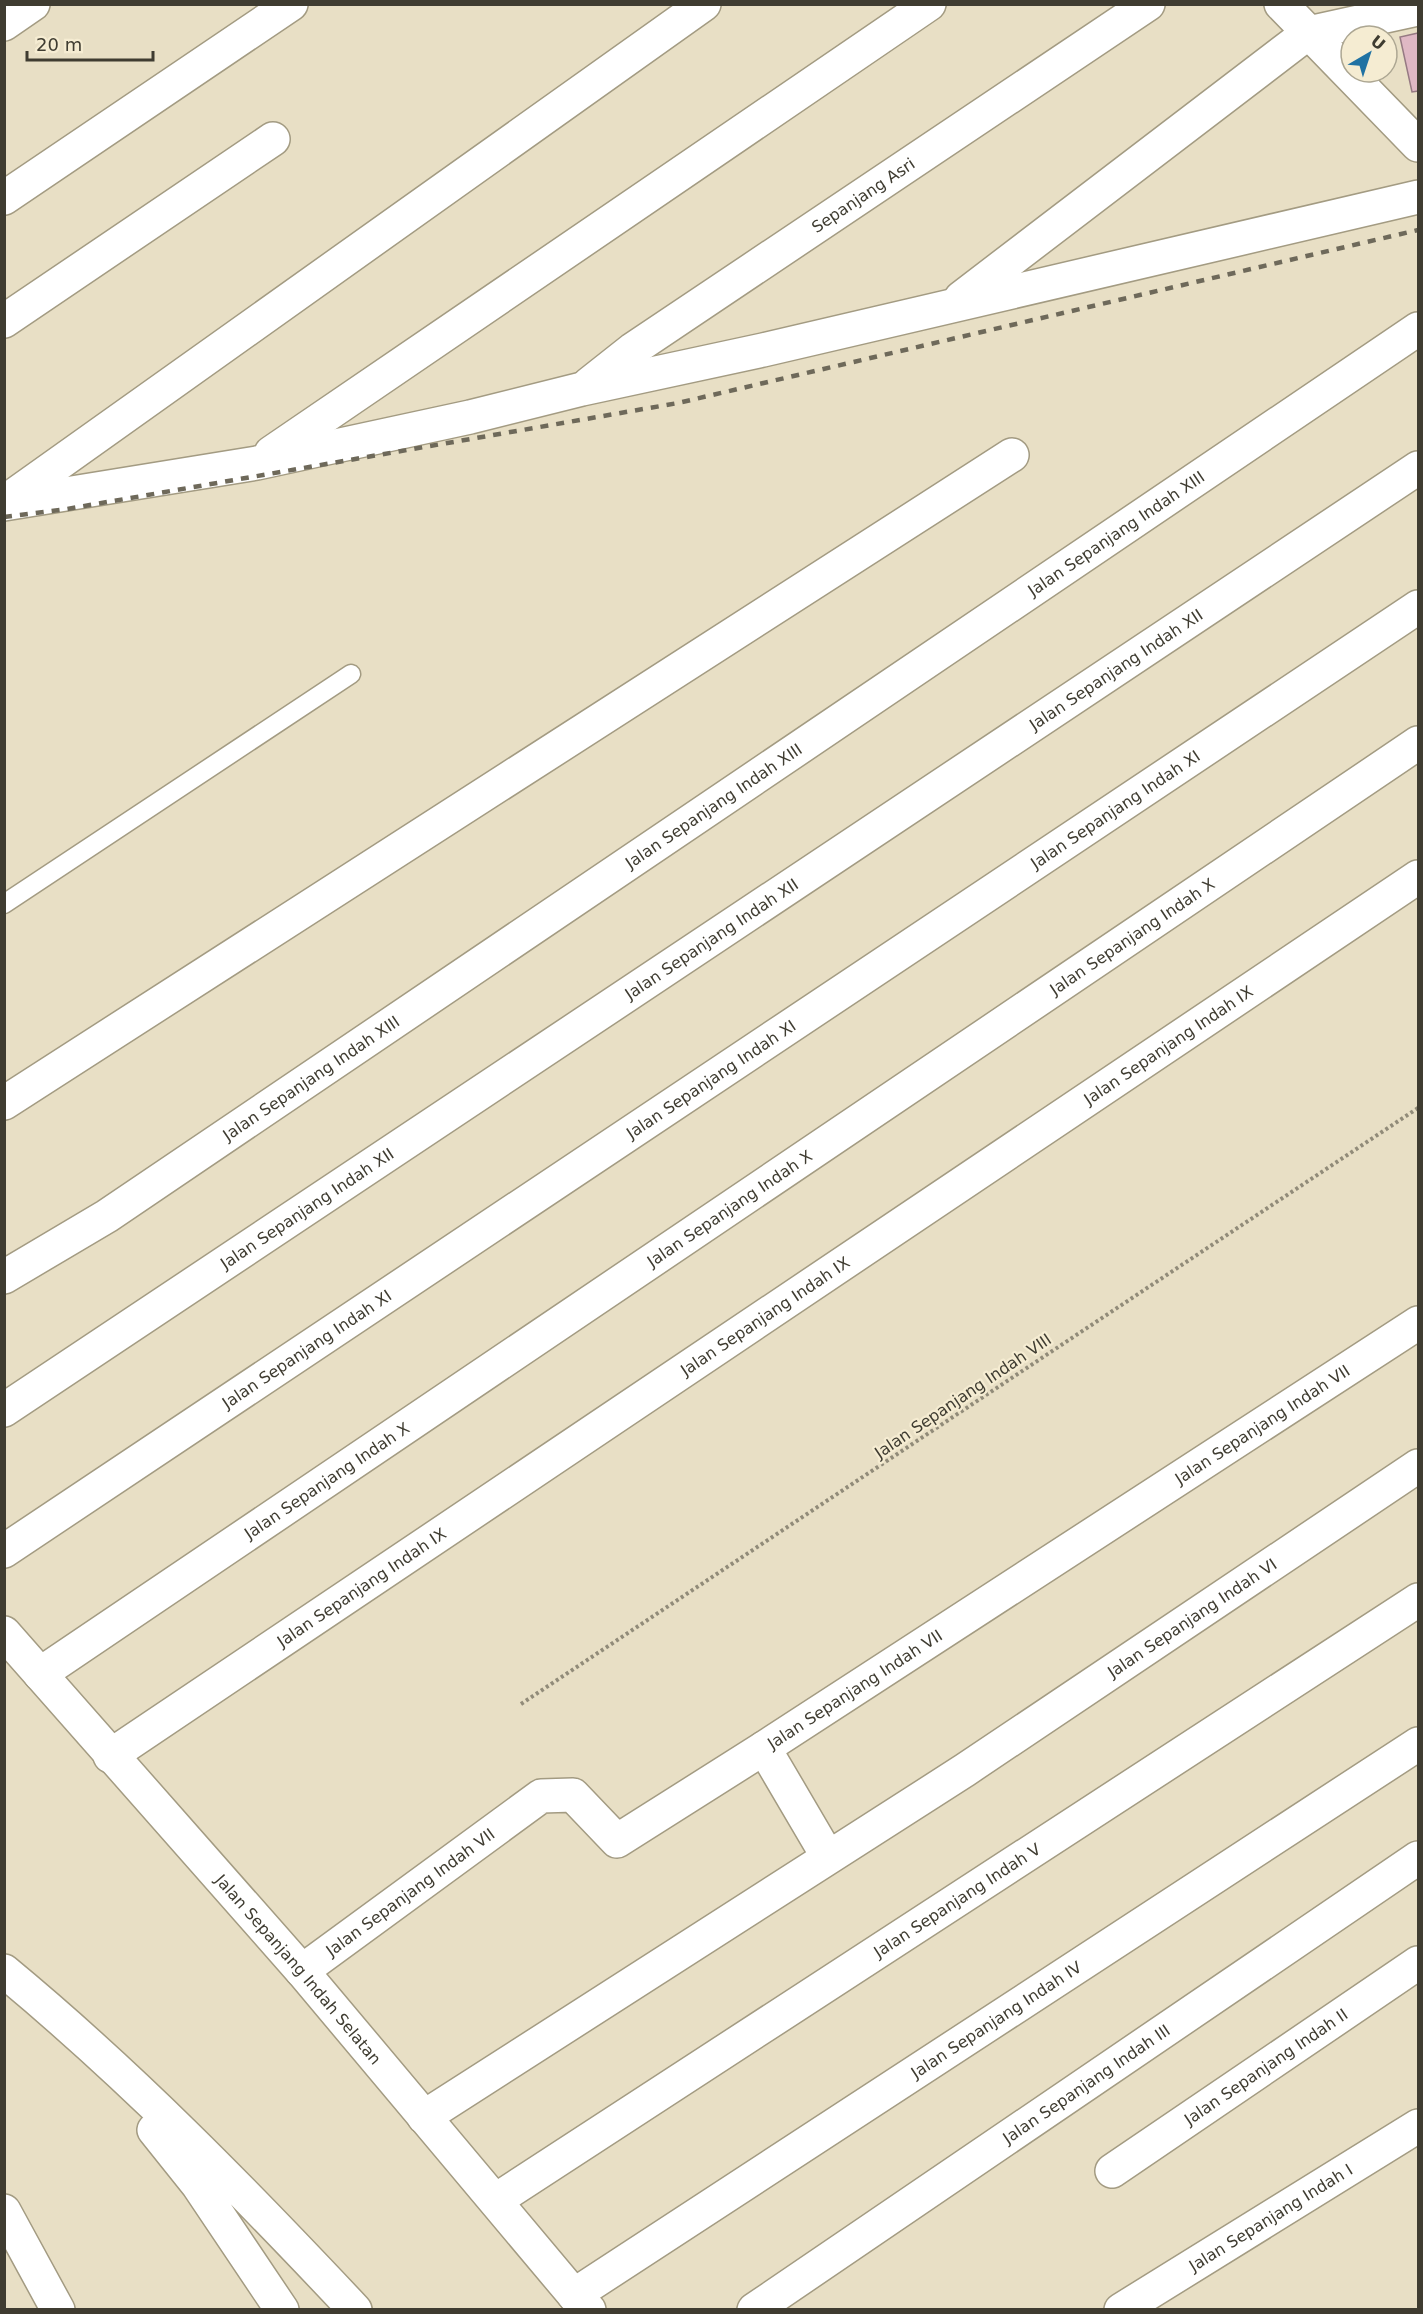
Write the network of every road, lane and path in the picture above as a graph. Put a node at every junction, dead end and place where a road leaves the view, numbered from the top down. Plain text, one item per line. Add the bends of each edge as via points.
1 (33, 4) edge
2 (291, 4) edge
3 (704, 4) edge
4 (928, 4) edge
5 (1148, 4) edge
6 (1281, 4) edge
7 (1419, 9) edge
8 (4, 24) edge
9 (1308, 33) junction
10 (273, 140) dead end
11 (1419, 145) edge
12 (1419, 197) edge
13 (4, 198) edge
14 (951, 305) junction
15 (4, 321) edge
16 (1419, 329) edge
17 (582, 389) junction
18 (1012, 454) dead end
19 (256, 463) junction
20 (1419, 468) edge
21 (4, 503) edge
22 (1419, 607) edge
23 (351, 674) dead end
24 (1419, 742) edge
25 (1419, 877) edge
26 (4, 904) edge
27 (4, 1103) edge
28 (1419, 1108) edge
29 (4, 1277) edge
30 (1419, 1323) edge
31 (4, 1410) edge
32 (1419, 1466) edge
33 (4, 1551) edge
34 (1419, 1600) edge
35 (4, 1633) edge
36 (40, 1674) junction
37 (521, 1704) dead end
38 (1419, 1744) edge
39 (764, 1749) junction
40 (110, 1756) junction
41 (828, 1857) junction
42 (1419, 1858) edge
43 (1419, 1963) edge
44 (4, 1971) edge
45 (302, 1971) junction
46 (68, 2024) junction
47 (424, 2117) junction
48 (1419, 2126) edge
49 (1112, 2171) dead end
50 (496, 2200) junction
51 (4, 2211) edge
52 (582, 2302) edge
53 (58, 2310) edge
54 (282, 2310) edge
55 (355, 2310) edge
56 (754, 2310) edge
57 (1121, 2310) edge

1 - 8 main road
2 - 13 main road
3 - 21 main road
4 - 19 main road
5 - 17 main road, Sepanjang Asri via 642,344
6 - 9 main road
7 - 9 main road
9 - 11 main road
9 - 14 main road
10 - 15 main road
12 - 14 main road
14 - 17 main road
16 - 29 main road, Jalan Sepanjang Indah XIII via 107,1216
17 - 19 main road
18 - 27 main road
19 - 21 main road
20 - 31 main road, Jalan Sepanjang Indah XII
22 - 33 main road, Jalan Sepanjang Indah XI
23 - 26 lane
24 - 36 main road, Jalan Sepanjang Indah X
25 - 40 main road, Jalan Sepanjang Indah IX
28 - 37 path, Jalan Sepanjang Indah VIII
30 - 39 main road, Jalan Sepanjang Indah VII
32 - 41 main road, Jalan Sepanjang Indah VI via 965,1770
34 - 50 main road, Jalan Sepanjang Indah V
35 - 36 main road, Jalan Sepanjang Indah Selatan
36 - 40 main road, Jalan Sepanjang Indah Selatan
38 - 52 main road, Jalan Sepanjang Indah IV
39 - 41 main road
39 - 45 main road, Jalan Sepanjang Indah VII via 617,1841 573,1795 541,1796
40 - 45 main road, Jalan Sepanjang Indah Selatan
41 - 47 main road, Jalan Sepanjang Indah VI
42 - 56 main road, Jalan Sepanjang Indah III
43 - 49 main road, Jalan Sepanjang Indah II
44 - 46 main road
45 - 47 main road, Jalan Sepanjang Indah Selatan
46 - 54 main road via 198,2185
46 - 55 main road via 204,2154
47 - 50 main road, Jalan Sepanjang Indah Selatan
48 - 57 main road, Jalan Sepanjang Indah I
50 - 52 main road, Jalan Sepanjang Indah Selatan
51 - 53 main road

